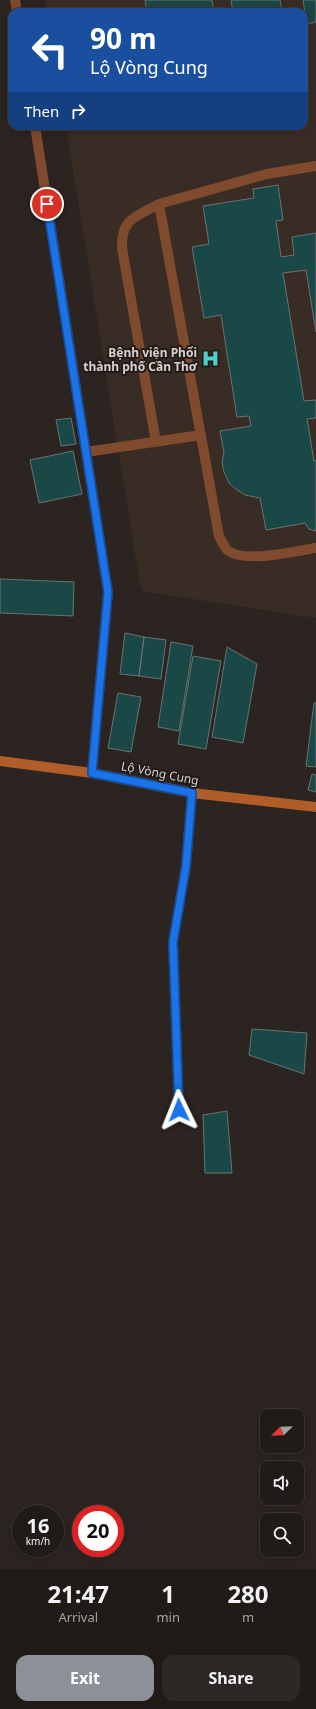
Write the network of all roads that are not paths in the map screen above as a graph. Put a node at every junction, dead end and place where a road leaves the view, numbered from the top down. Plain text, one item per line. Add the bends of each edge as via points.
1 (36, 130) edge
2 (316, 166) edge
3 (160, 204) junction
4 (201, 435) junction
5 (156, 442) junction
6 (86, 452) junction
7 (316, 548) edge
8 (0, 761) edge
9 (92, 773) junction
10 (192, 793) junction
11 (316, 807) edge
12 (179, 1110) dead end

1 - 6 lane
2 - 3 lane via 267,174
3 - 4 lane
3 - 5 lane via 127,222 121,235
4 - 5 lane
4 - 7 lane via 219,536 228,550 240,556 257,556
5 - 6 lane
6 - 9 lane via 108,592
8 - 9 main road, Lộ Vòng Cung
9 - 10 main road, Lộ Vòng Cung
10 - 11 main road, Lộ Vòng Cung
10 - 12 lane via 186,866 173,942

